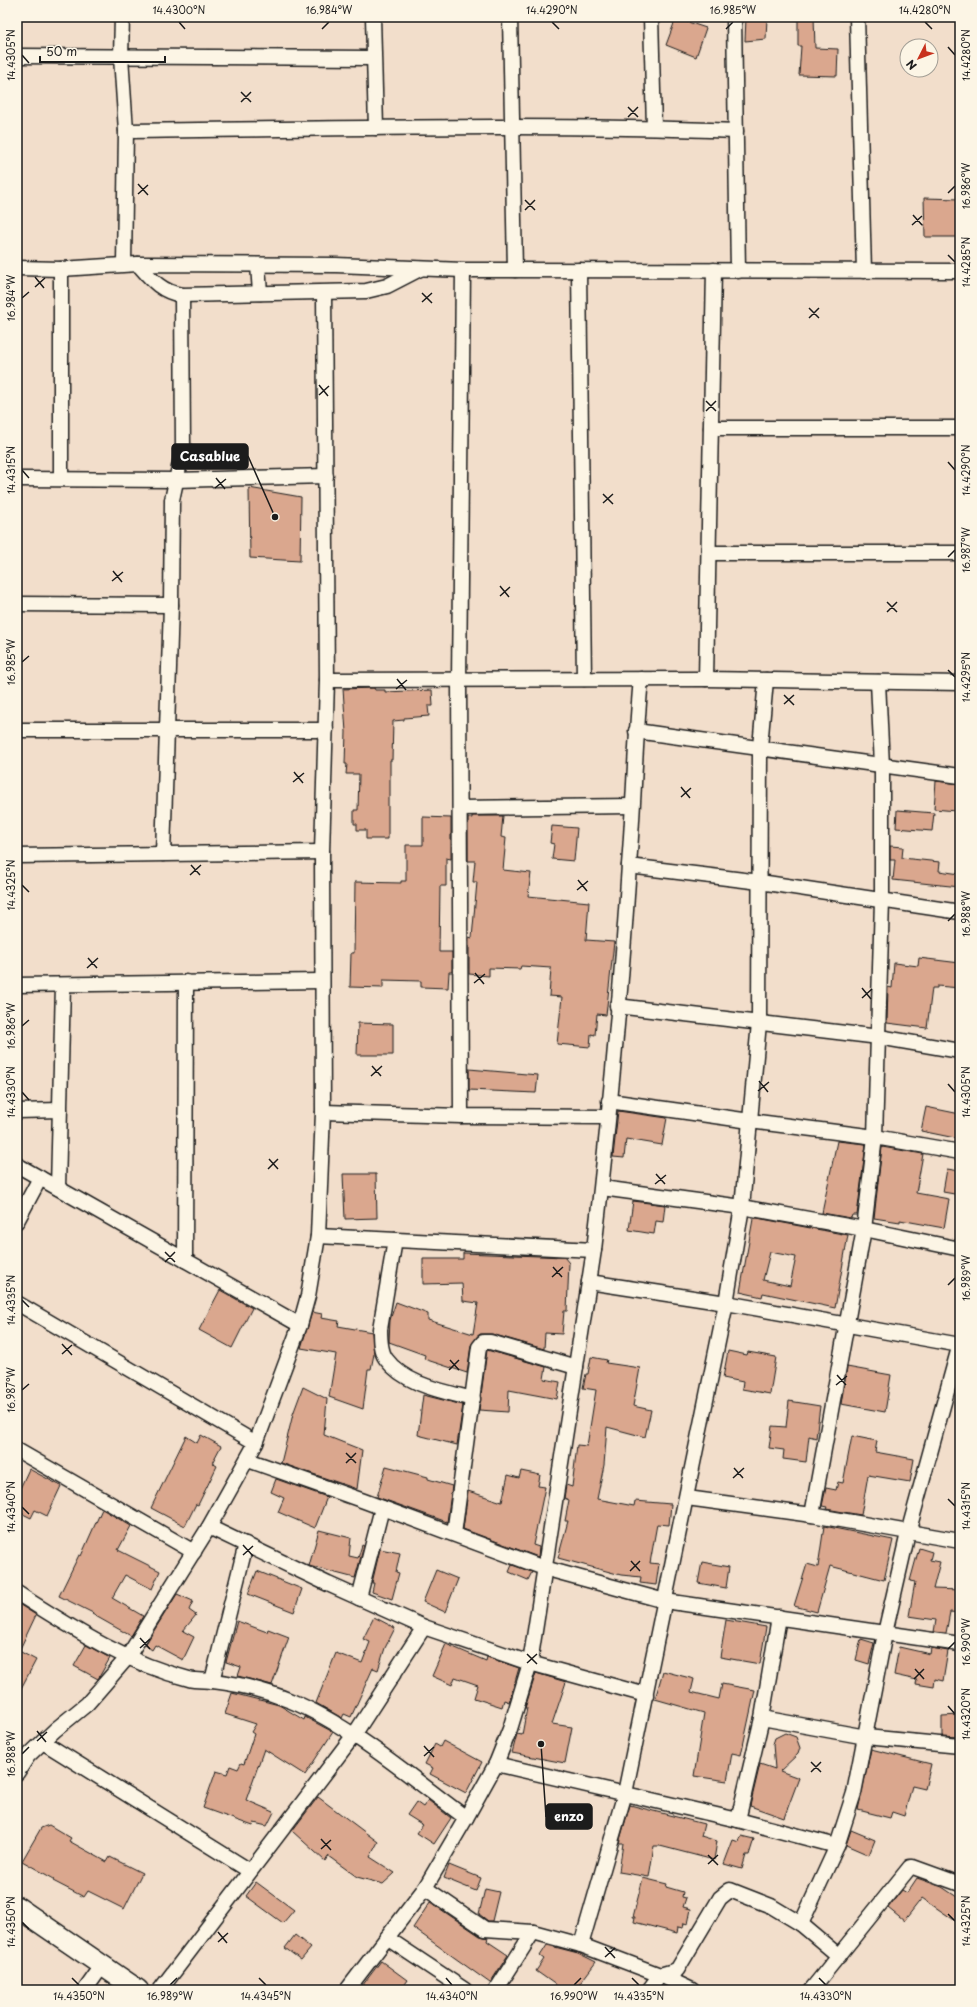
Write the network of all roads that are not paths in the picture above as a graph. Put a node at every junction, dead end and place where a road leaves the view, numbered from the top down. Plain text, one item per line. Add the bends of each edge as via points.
1 (122, 17) edge
2 (373, 17) edge
3 (510, 17) edge
4 (651, 17) edge
5 (734, 17) edge
6 (857, 17) edge
7 (17, 56) edge
8 (121, 57) junction
9 (373, 58) junction
10 (511, 126) junction
11 (376, 128) junction
12 (654, 128) junction
13 (126, 131) junction
14 (736, 131) junction
15 (131, 264) junction
16 (258, 265) junction
17 (17, 268) edge
18 (422, 268) junction
19 (61, 269) junction
20 (463, 270) junction
21 (515, 270) junction
22 (579, 270) junction
23 (714, 270) junction
24 (738, 271) junction
25 (864, 271) junction
26 (960, 271) edge
27 (260, 293) junction
28 (324, 293) junction
29 (182, 295) junction
30 (712, 428) junction
31 (960, 428) edge
32 (326, 476) junction
33 (17, 479) edge
34 (61, 479) junction
35 (175, 480) junction
36 (710, 553) junction
37 (960, 553) edge
38 (17, 604) edge
39 (171, 605) junction
40 (584, 679) junction
41 (641, 679) junction
42 (706, 679) junction
43 (327, 680) junction
44 (766, 680) junction
45 (459, 681) junction
46 (878, 682) junction
47 (960, 683) edge
48 (17, 730) edge
49 (326, 730) junction
50 (168, 731) junction
51 (636, 731) junction
52 (760, 748) junction
53 (882, 766) junction
54 (960, 776) edge
55 (632, 806) junction
56 (461, 808) junction
57 (322, 852) junction
58 (162, 854) junction
59 (17, 856) edge
60 (629, 866) junction
61 (760, 882) junction
62 (882, 901) junction
63 (960, 912) edge
64 (321, 981) junction
65 (186, 982) junction
66 (17, 985) edge
67 (62, 986) junction
68 (617, 1006) junction
69 (759, 1023) junction
70 (879, 1037) junction
71 (960, 1050) edge
72 (609, 1100) junction
73 (17, 1110) edge
74 (60, 1110) junction
75 (323, 1112) junction
76 (461, 1116) junction
77 (607, 1117) junction
78 (750, 1121) junction
79 (875, 1137) junction
80 (960, 1152) edge
81 (17, 1164) edge
82 (40, 1178) junction
83 (58, 1188) junction
84 (602, 1188) junction
85 (742, 1207) junction
86 (17, 1221) edge
87 (864, 1229) junction
88 (318, 1236) junction
89 (395, 1240) junction
90 (960, 1249) edge
91 (594, 1250) junction
92 (186, 1260) junction
93 (589, 1282) junction
94 (17, 1303) edge
95 (726, 1303) junction
96 (300, 1325) junction
97 (847, 1326) junction
98 (960, 1345) edge
99 (576, 1368) junction
100 (473, 1399) junction
101 (256, 1443) junction
102 (17, 1450) edge
103 (248, 1460) junction
104 (687, 1498) junction
105 (382, 1508) junction
106 (812, 1515) junction
107 (209, 1527) junction
108 (908, 1533) junction
109 (454, 1534) junction
110 (960, 1541) edge
111 (246, 1544) junction
112 (194, 1552) junction
113 (544, 1568) junction
114 (17, 1593) edge
115 (359, 1598) junction
116 (665, 1601) junction
117 (779, 1617) junction
118 (424, 1627) junction
119 (885, 1633) junction
120 (960, 1644) edge
121 (127, 1658) junction
122 (530, 1663) junction
123 (212, 1681) junction
124 (646, 1695) junction
125 (762, 1718) junction
126 (354, 1735) junction
127 (866, 1737) junction
128 (43, 1742) junction
129 (960, 1746) edge
130 (496, 1764) junction
131 (17, 1772) edge
132 (625, 1793) junction
133 (466, 1818) junction
134 (738, 1820) junction
135 (837, 1846) junction
136 (250, 1871) junction
137 (960, 1884) edge
138 (425, 1888) junction
139 (17, 1907) edge
140 (801, 1924) junction
141 (533, 1932) junction
142 (386, 1938) junction
143 (581, 1945) junction
144 (839, 1956) junction
145 (102, 1966) junction
146 (660, 1975) junction
147 (85, 1990) edge
148 (138, 1990) edge
149 (160, 1990) edge
150 (347, 1990) edge
151 (465, 1990) edge
152 (496, 1990) edge
153 (649, 1990) edge
154 (692, 1990) edge
155 (811, 1990) edge

1 - 8 street
2 - 9 street
3 - 10 street
4 - 12 street
5 - 14 street
6 - 25 street
7 - 8 street
8 - 9 street
8 - 13 street
9 - 11 street
10 - 11 street
10 - 12 street
10 - 21 street
11 - 13 street
12 - 14 street
13 - 15 street
14 - 24 street
15 - 16 street
15 - 19 street
15 - 29 street via 166,291
16 - 18 street
16 - 27 street
17 - 19 street
18 - 20 street
18 - 28 street via 375,290
19 - 34 street
20 - 21 street
20 - 45 street
21 - 22 street
22 - 23 street
22 - 40 street
23 - 24 street
23 - 30 street
24 - 25 street
25 - 26 street
27 - 28 street
27 - 29 street
28 - 32 street
29 - 35 street via 183,448
30 - 31 street
30 - 36 street
32 - 35 street
32 - 43 street
33 - 34 street
34 - 35 street
35 - 39 street via 171,514
36 - 37 street
36 - 42 street
38 - 39 street
39 - 50 street
40 - 41 street
40 - 45 street
41 - 42 street
41 - 51 street
42 - 44 street
43 - 45 street
43 - 49 street
44 - 46 street
44 - 52 street
45 - 56 street
46 - 47 street
46 - 53 street
48 - 50 street
49 - 50 street
49 - 57 street
50 - 58 street
51 - 52 street
51 - 55 street
52 - 53 street
52 - 61 street
53 - 54 street
53 - 62 street
55 - 56 street
55 - 60 street
56 - 76 street
57 - 58 street
57 - 64 street
58 - 59 street
60 - 61 street
60 - 68 street
61 - 62 street
61 - 69 street
62 - 63 street
62 - 70 street
64 - 65 street
64 - 75 street
65 - 67 street
65 - 92 street
66 - 67 street
67 - 74 street
68 - 69 street
68 - 72 street
69 - 70 street
69 - 78 street
70 - 71 street
70 - 79 street
72 - 77 street
72 - 78 street
73 - 74 street
74 - 83 street
75 - 76 street
75 - 88 street
76 - 77 street
77 - 84 street
78 - 79 street
78 - 85 street
79 - 80 street
79 - 87 street
81 - 82 street
82 - 83 street
82 - 86 street
83 - 92 street
84 - 85 street
84 - 91 street
85 - 87 street
85 - 95 street
87 - 90 street
87 - 97 street
88 - 89 street
88 - 96 street via 308,1296
89 - 91 street
89 - 100 street via 380,1329 380,1344 385,1359 403,1376 426,1386
91 - 93 street
92 - 96 street
93 - 95 street
93 - 99 street
94 - 101 street
95 - 97 street
95 - 104 street
96 - 101 street
97 - 98 street
97 - 106 street
98 - 108 street
99 - 100 street via 483,1342 479,1347
99 - 113 street
100 - 109 street
101 - 103 street
102 - 112 street
103 - 105 street
103 - 107 street
104 - 106 street
104 - 116 street
105 - 109 street
105 - 115 street
106 - 108 street
107 - 111 street
107 - 112 street
108 - 110 street
108 - 119 street
109 - 113 street
111 - 115 street
111 - 123 street
112 - 121 street
113 - 116 street
113 - 122 street
114 - 121 street via 80,1633
115 - 118 street
116 - 117 street
116 - 124 street
117 - 119 street
117 - 125 street
118 - 122 street
118 - 126 street
119 - 120 street
119 - 127 street
121 - 123 street via 190,1680
121 - 128 street via 87,1704
122 - 124 street
122 - 130 street via 510,1729
123 - 126 street via 257,1689 291,1701
124 - 132 street
125 - 127 street
125 - 134 street
126 - 133 street
126 - 136 street
127 - 129 street
127 - 135 street via 854,1793
128 - 131 street via 28,1756
128 - 136 street
130 - 132 street
130 - 133 street
132 - 134 street
132 - 143 street
133 - 138 street
134 - 135 street
135 - 140 street
136 - 149 street
137 - 144 street via 910,1867
138 - 141 street via 485,1929
138 - 142 street
139 - 145 main road
140 - 144 street
140 - 146 street via 771,1906 735,1891 727,1892 720,1898 677,1970
141 - 143 street
141 - 152 street
142 - 150 street
142 - 151 street
143 - 146 street
144 - 155 street
145 - 147 street
145 - 148 main road
146 - 153 street
146 - 154 street

